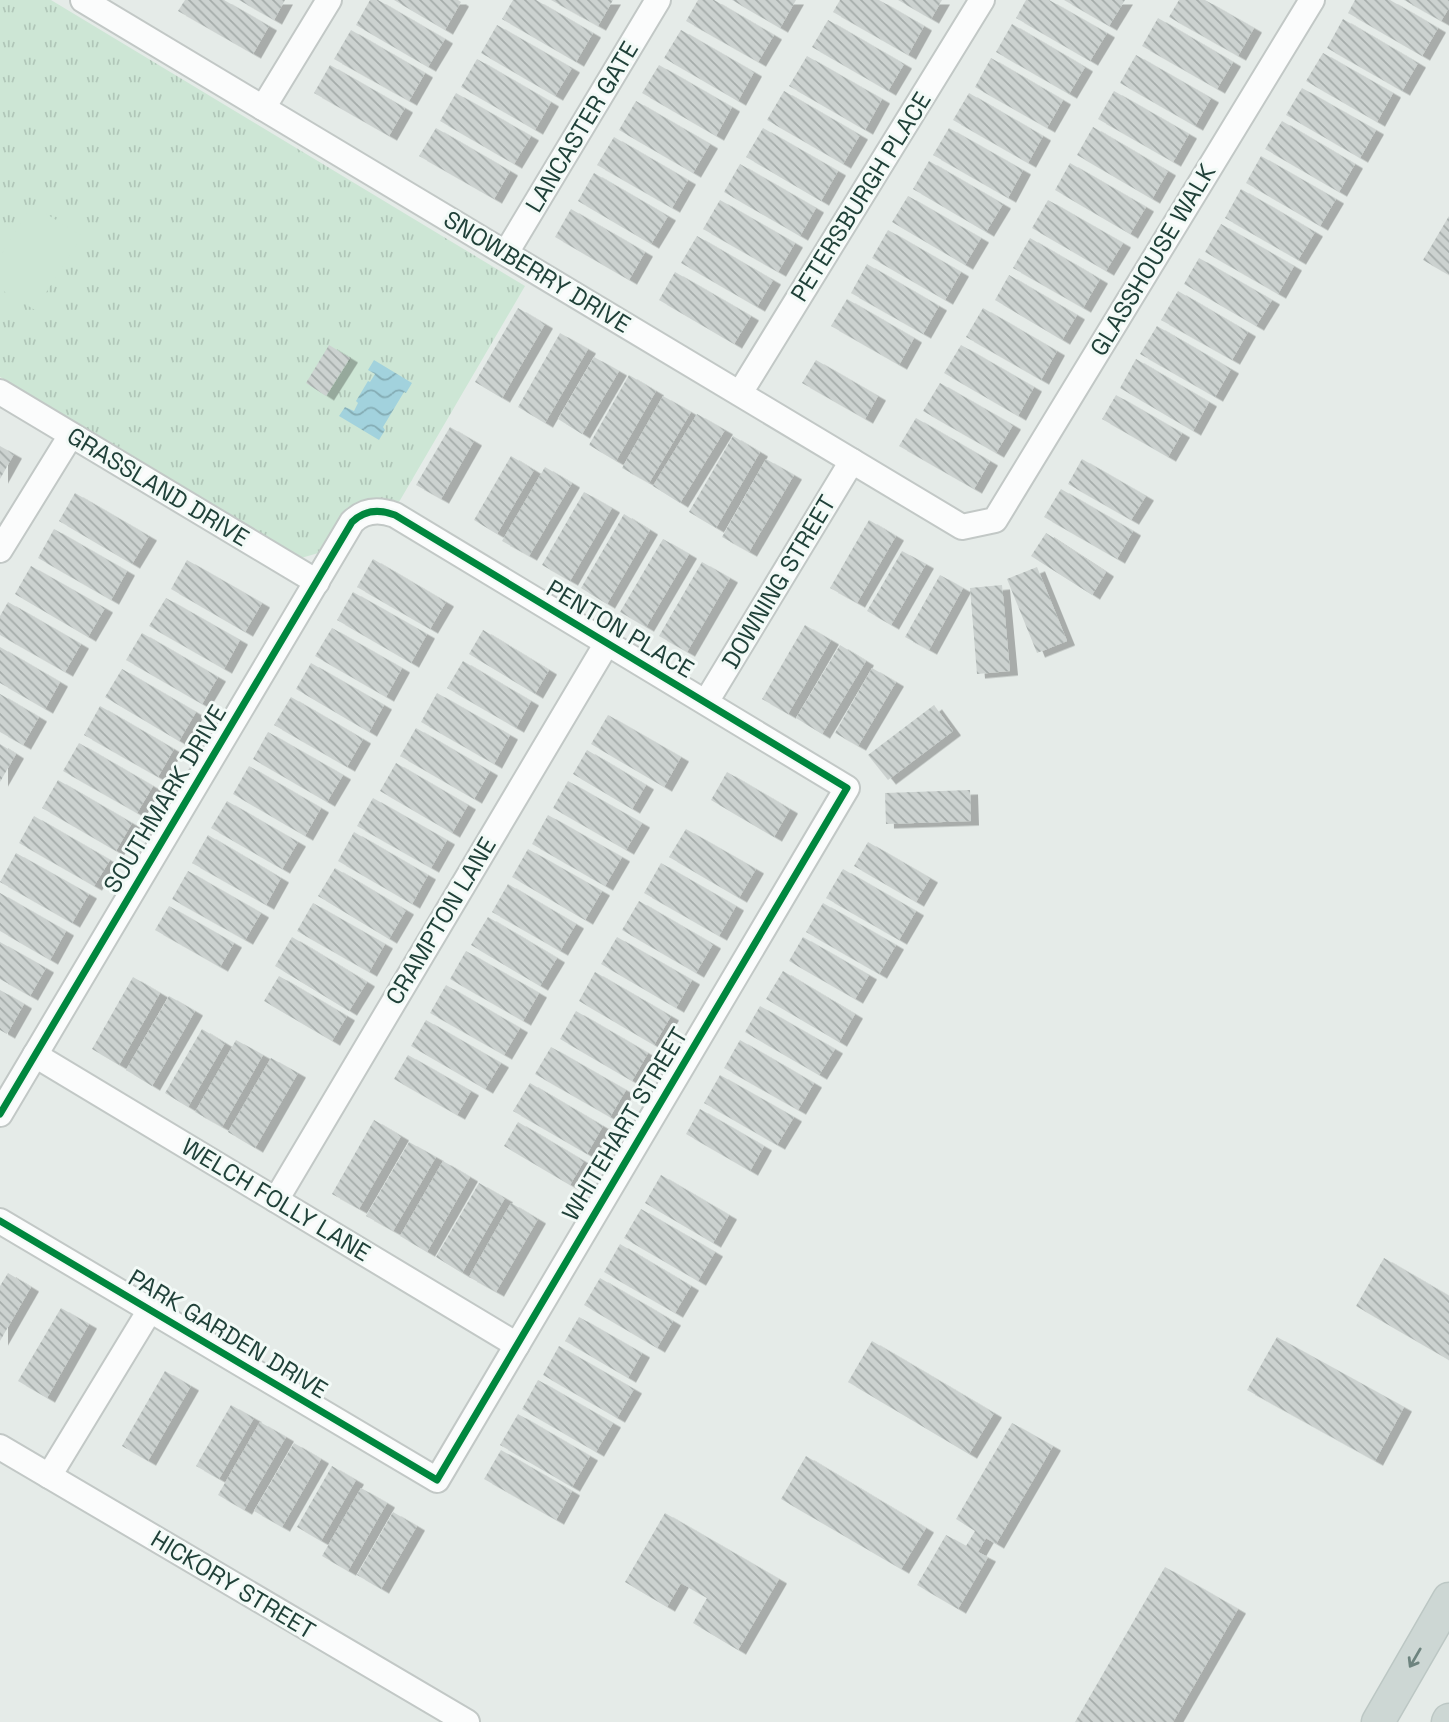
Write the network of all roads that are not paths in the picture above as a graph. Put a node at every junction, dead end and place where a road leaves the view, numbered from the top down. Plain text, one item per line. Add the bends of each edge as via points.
1 (83, 0) edge
2 (329, 0) edge
3 (658, 0) edge
4 (982, 0) edge
5 (1312, 0) edge
6 (263, 108) junction
7 (506, 253) junction
8 (0, 392) edge
9 (740, 393) junction
10 (71, 435) junction
11 (852, 461) junction
12 (371, 512) joint
13 (995, 520) joint
14 (0, 550) edge
15 (317, 582) junction
16 (607, 643) junction
17 (706, 702) junction
18 (847, 788) joint
19 (35, 1055) junction
20 (0, 1114) edge
21 (276, 1200) junction
22 (0, 1221) edge
23 (149, 1310) junction
24 (517, 1345) junction
25 (0, 1447) edge
26 (49, 1476) junction
27 (436, 1480) joint
28 (1449, 1599) edge
29 (467, 1722) edge
30 (1377, 1722) edge

1 - 6 street, SNOWBERRY DRIVE
2 - 6 street
3 - 7 street, LANCASTER GATE
4 - 9 street, PETERSBURGH PLACE
5 - 13 street, GLASSHOUSE WALK
6 - 7 street, SNOWBERRY DRIVE
7 - 9 street, SNOWBERRY DRIVE
8 - 10 street, GRASSLAND DRIVE
9 - 11 street, SNOWBERRY DRIVE
10 - 14 street
10 - 15 street, GRASSLAND DRIVE
11 - 13 street, SNOWBERRY DRIVE via 961,527
11 - 17 street, DOWNING STREET
12 - 15 street, SOUTHMARK DRIVE via 352,522
12 - 16 street, PENTON PLACE via 394,515
15 - 19 street, SOUTHMARK DRIVE
16 - 17 street, PENTON PLACE
16 - 21 street, CRAMPTON LANE
17 - 18 street, PENTON PLACE
18 - 24 street, WHITEHART STREET
19 - 20 street, SOUTHMARK DRIVE
19 - 21 street, WELCH FOLLY LANE
21 - 24 street, WELCH FOLLY LANE
22 - 23 street, PARK GARDEN DRIVE
23 - 26 street
23 - 27 street, PARK GARDEN DRIVE
24 - 27 street, WHITEHART STREET
25 - 26 street, HICKORY STREET
26 - 29 street, HICKORY STREET
28 -> 30 main road

